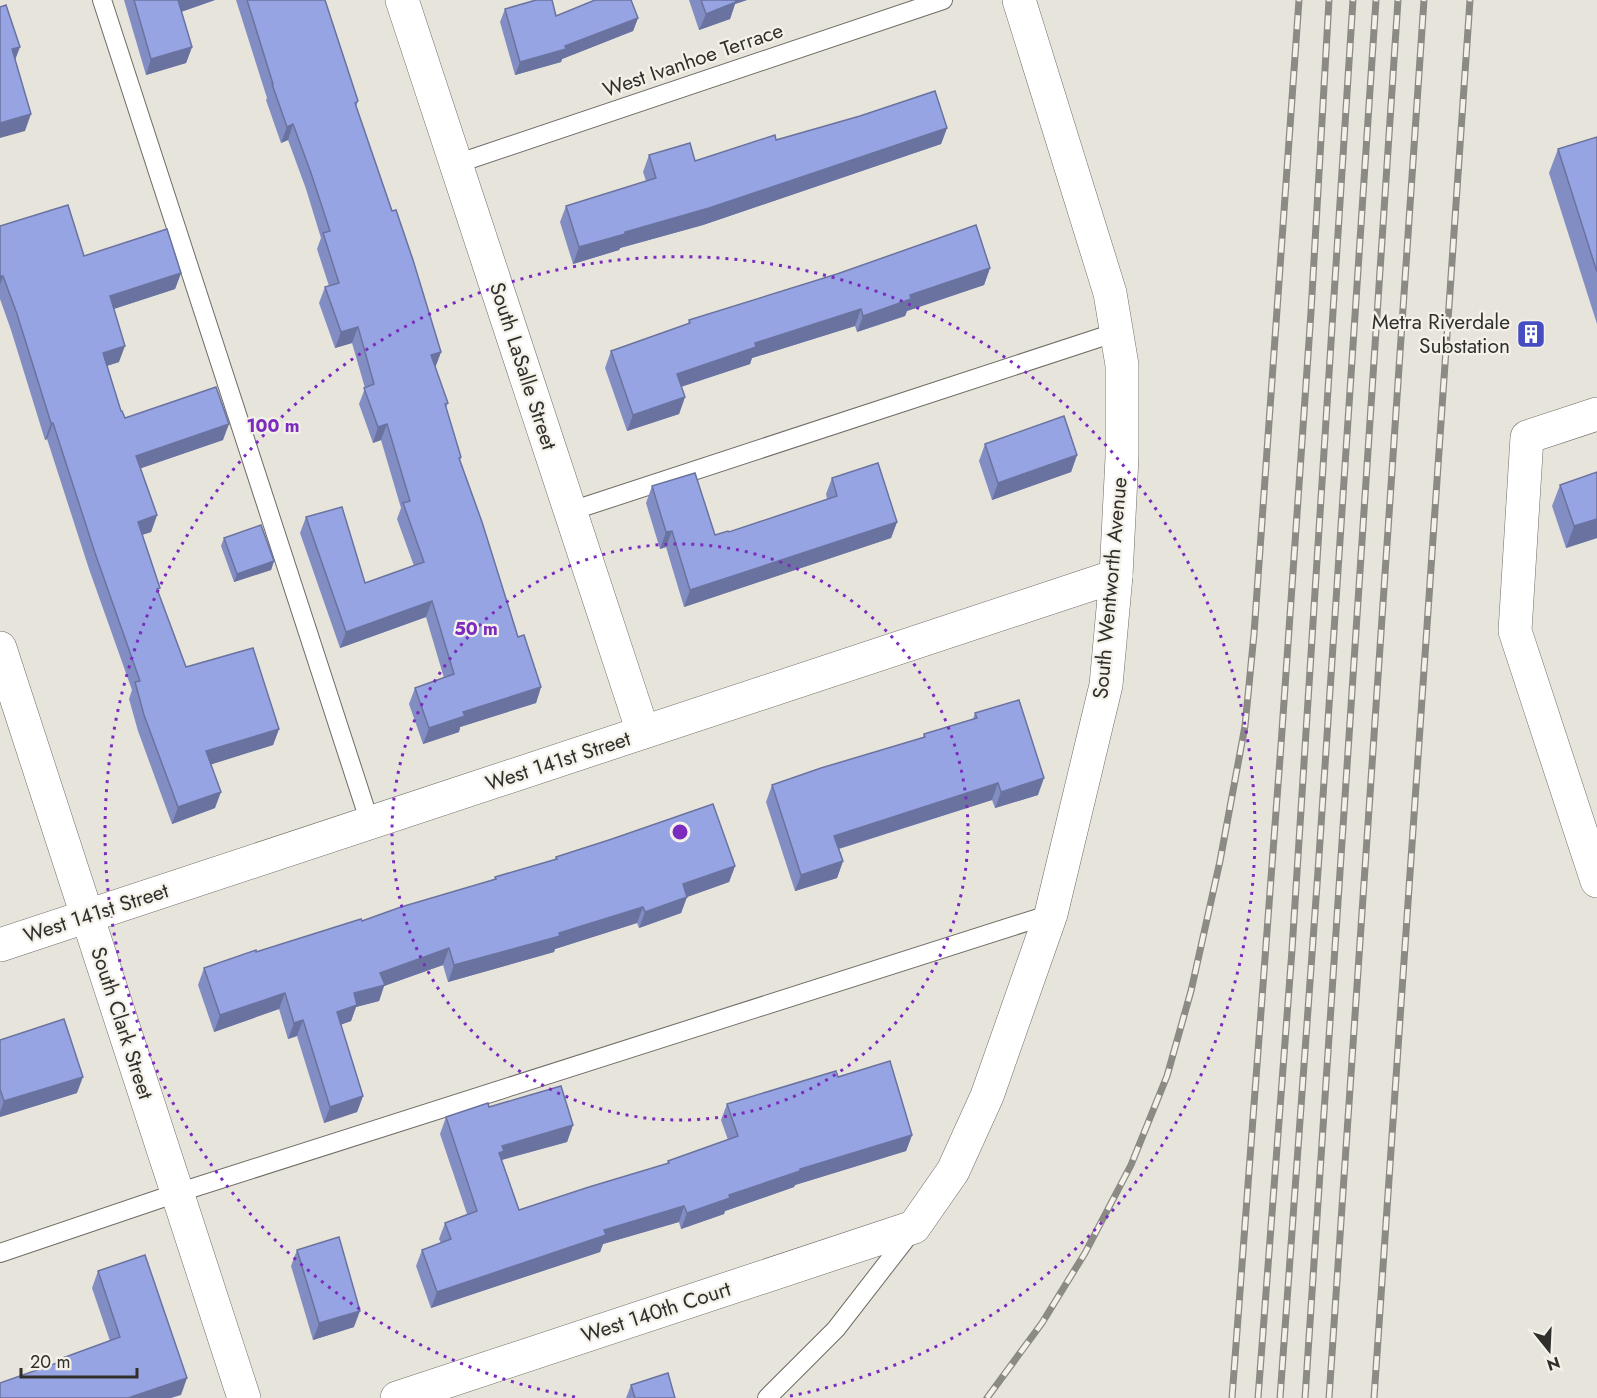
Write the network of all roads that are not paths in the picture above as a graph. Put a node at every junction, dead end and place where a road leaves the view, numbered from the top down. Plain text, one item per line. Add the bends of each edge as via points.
1 (102, 0) edge
2 (402, 0) edge
3 (943, 0) edge
4 (1019, 0) edge
5 (456, 164) junction
6 (1117, 332) junction
7 (1597, 414) edge
8 (571, 511) junction
9 (1116, 576) junction
10 (0, 648) edge
11 (643, 732) junction
12 (370, 823) junction
13 (1597, 881) edge
14 (1051, 914) junction
15 (87, 916) junction
16 (0, 945) edge
17 (177, 1193) junction
18 (914, 1227) junction
19 (0, 1253) edge
20 (244, 1398) edge
21 (397, 1398) edge
22 (767, 1398) edge

1 - 12 lane
2 - 5 street, South LaSalle Street
3 - 5 lane, West Ivanhoe Terrace
4 - 6 street, South Wentworth Avenue via 1110,293
5 - 8 street, South LaSalle Street
6 - 8 lane
6 - 9 street, South Wentworth Avenue via 1122,364 1122,457
7 - 13 street via 1527,437 1515,631
8 - 11 street, South LaSalle Street
9 - 11 street, West 141st Street
9 - 14 street, South Wentworth Avenue via 1106,685
10 - 15 street, South Clark Street
11 - 12 street, West 141st Street
12 - 15 street, West 141st Street
14 - 17 lane
14 - 18 street, South Wentworth Avenue via 987,1096 953,1171
15 - 16 street, West 141st Street
15 - 17 street, South Clark Street
17 - 19 lane
17 - 20 street, South Clark Street
18 - 21 street, West 140th Court
18 - 22 lane via 836,1329

